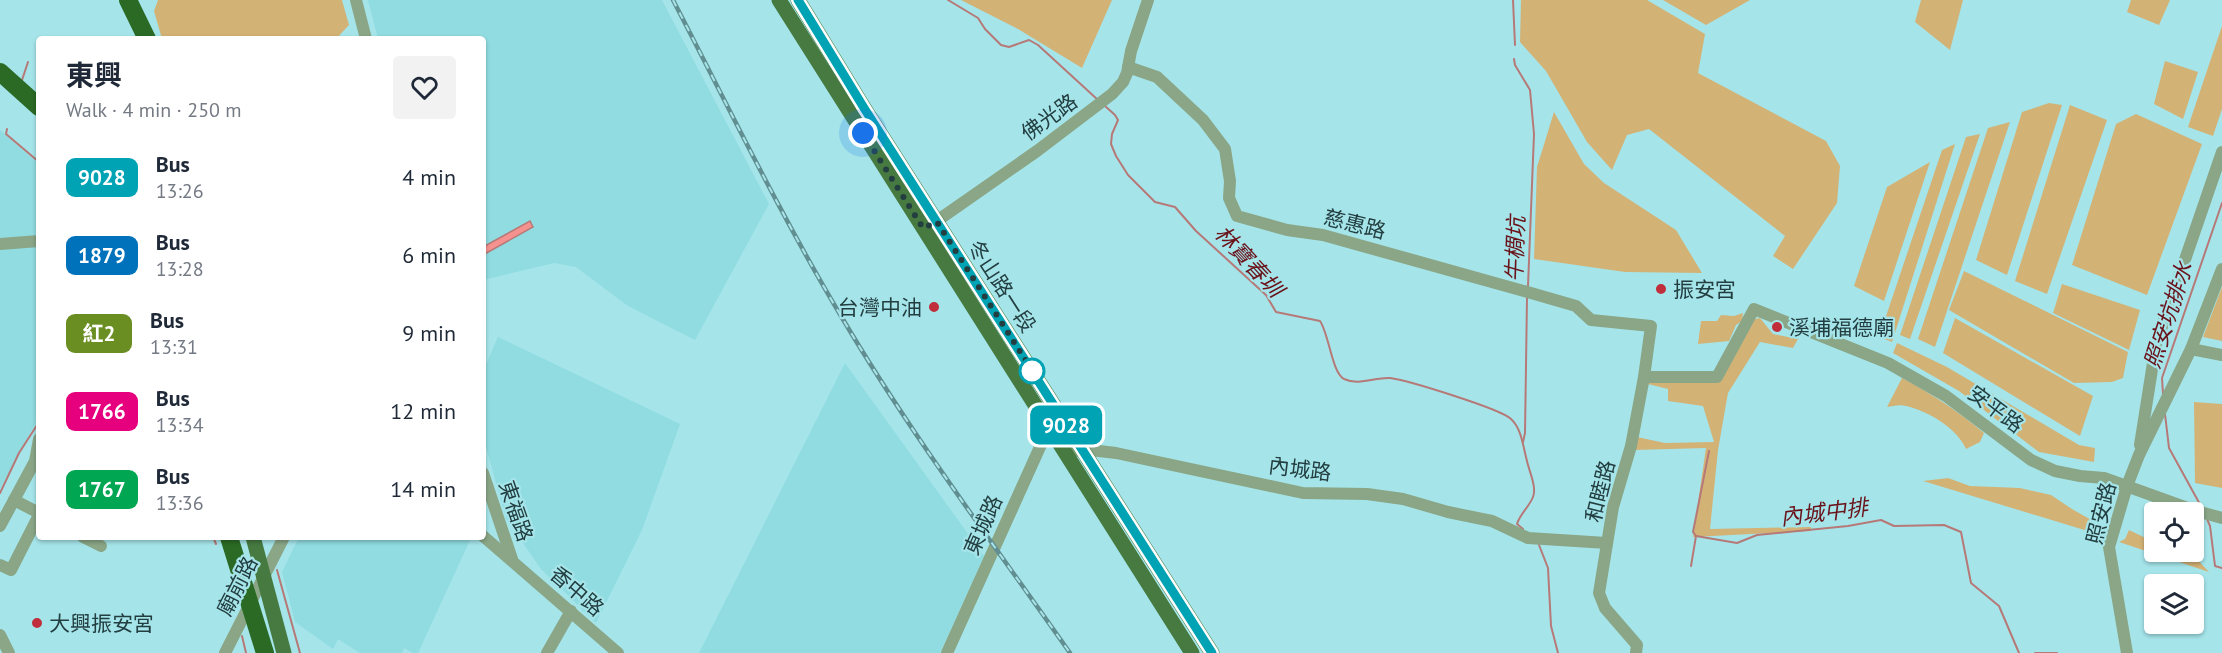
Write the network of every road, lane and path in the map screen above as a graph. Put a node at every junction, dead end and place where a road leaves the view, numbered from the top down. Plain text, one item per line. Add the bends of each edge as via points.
1 (128, 0) edge
2 (356, 0) edge
3 (779, 0) edge
4 (798, 0) edge
5 (1148, 0) edge
6 (146, 36) edge
7 (365, 36) edge
8 (1128, 67) junction
9 (0, 72) edge
10 (36, 104) edge
11 (2222, 152) edge
12 (930, 225) junction
13 (36, 241) edge
14 (0, 244) edge
15 (2222, 269) edge
16 (1651, 326) joint
17 (2191, 349) junction
18 (2222, 355) edge
19 (1644, 377) junction
20 (1062, 418) junction
21 (1049, 427) junction
22 (1082, 449) junction
23 (1065, 454) junction
24 (2139, 455) junction
25 (36, 456) edge
26 (486, 482) edge
27 (2127, 486) junction
28 (14, 500) junction
29 (36, 512) edge
30 (2219, 517) edge
31 (36, 520) edge
32 (0, 526) edge
33 (486, 538) edge
34 (89, 540) edge
35 (225, 540) edge
36 (230, 540) edge
37 (244, 540) edge
38 (253, 540) edge
39 (282, 540) edge
40 (1607, 543) junction
41 (100, 546) dead end
42 (513, 561) junction
43 (0, 564) edge
44 (263, 577) junction
45 (571, 611) junction
46 (245, 613) junction
47 (0, 634) edge
48 (9, 653) edge
49 (225, 653) edge
50 (258, 653) edge
51 (265, 653) edge
52 (275, 653) edge
53 (284, 653) edge
54 (547, 653) edge
55 (618, 653) edge
56 (947, 653) edge
57 (1192, 653) edge
58 (1212, 653) edge
59 (1636, 653) edge
60 (2127, 653) edge

1 - 6 highway
2 - 7 street
3 - 12 main road, 冬山路一段
4 - 12 main road, 冬山路一段
5 - 8 street, 佛光路
8 - 12 street, 佛光路 via 1123,82 1101,103
8 - 16 street, 慈惠路 via 1157,77 1203,120 1226,149 1229,198 1237,216 1323,235 1576,306 1591,320
9 - 10 highway
11 - 24 street via 2156,344
12 - 20 main road, 冬山路一段
12 - 21 main road, 冬山路一段
13 - 14 street
15 - 17 street
16 - 19 street, 和睦路
17 - 18 street
17 - 24 street
19 - 27 street, 安平路 via 1717,377 1754,309 1888,363 1946,396 2031,460 2055,471 2104,478
19 - 40 street, 和睦路
20 - 21 street
20 - 22 main road, 冬山路一段
21 - 23 main road, 冬山路一段
21 - 56 street, 東城路
22 - 23 street, 內城路
22 - 40 street, 內城路 via 1303,493 1403,499 1492,520 1534,538
22 - 58 main road, 冬山路一段
23 - 57 main road, 冬山路一段
24 - 27 street, 照安路
25 - 28 street
26 - 42 street, 東福路
27 - 30 street, 安平路
27 - 60 street, 照安路 via 2109,547
28 - 29 street
28 - 32 street
31 - 43 street via 11,570
33 - 42 street, 香中路
34 - 41 street
35 - 46 main road
36 - 51 highway, bridge
37 - 52 highway
38 - 44 main road
39 - 44 street, 廟前路
40 - 59 street, 和睦路 via 1599,592 1605,608 1637,645
42 - 45 street, 香中路
44 - 46 street, 廟前路
44 - 53 main road
45 - 54 street
45 - 55 street, 香中路
46 - 49 street, 廟前路
46 - 50 main road
47 - 48 street

